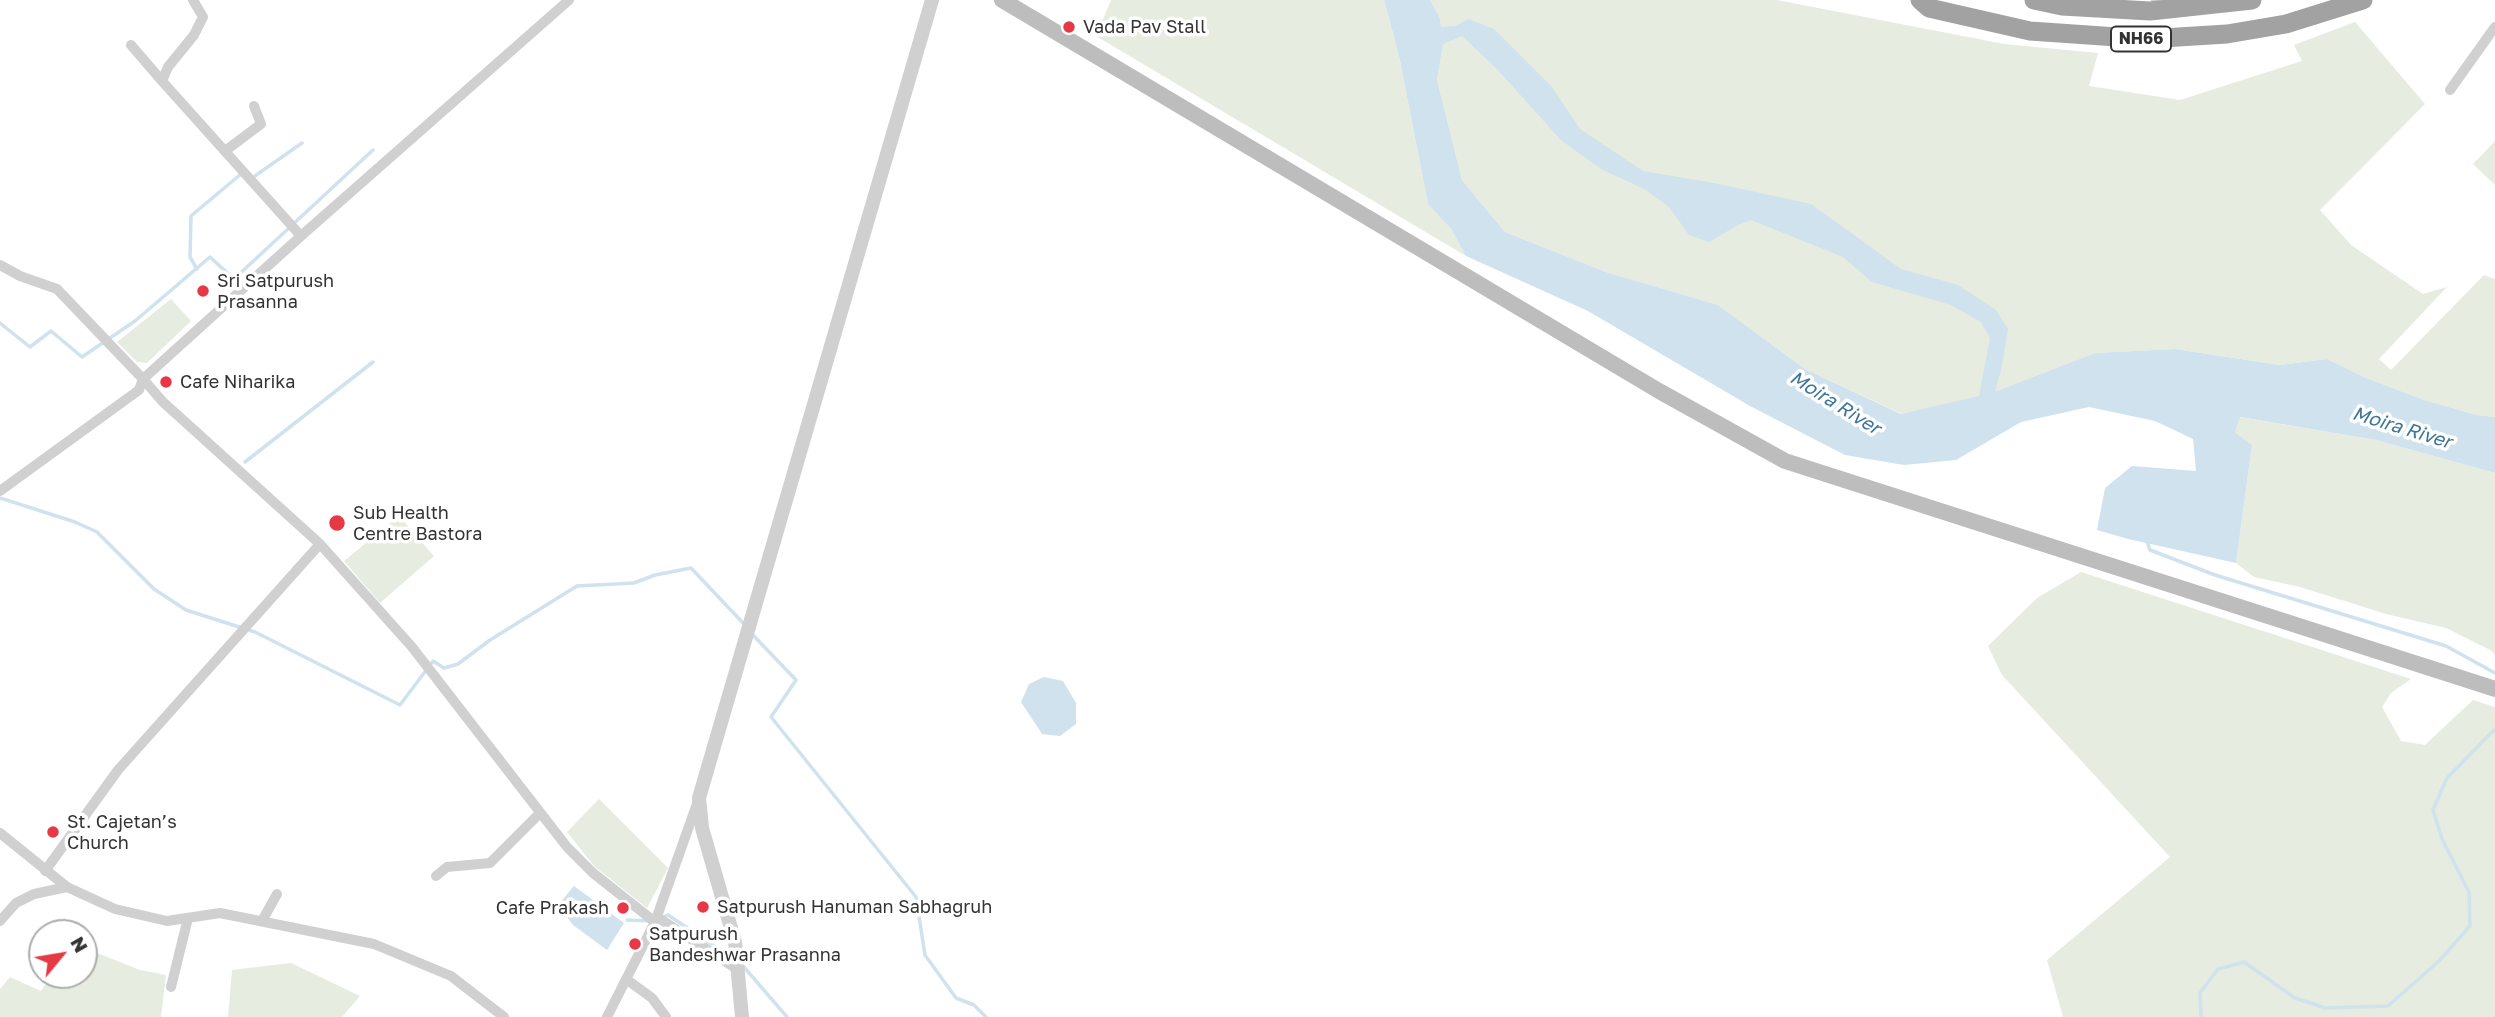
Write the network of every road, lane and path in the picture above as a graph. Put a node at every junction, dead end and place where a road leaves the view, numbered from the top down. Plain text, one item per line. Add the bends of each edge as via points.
1 (193, 0) edge
2 (569, 0) edge
3 (932, 0) edge
4 (1002, 0) edge
5 (1920, 0) edge
6 (2034, 0) edge
7 (2252, 0) edge
8 (2363, 0) edge
9 (2495, 27) edge
10 (131, 45) dead end
11 (162, 81) junction
12 (2450, 90) dead end
13 (254, 106) dead end
14 (225, 151) junction
15 (301, 236) junction
16 (0, 265) edge
17 (144, 379) junction
18 (0, 491) edge
19 (320, 544) junction
20 (2495, 689) edge
21 (699, 798) junction
22 (541, 813) junction
23 (0, 833) edge
24 (45, 870) junction
25 (436, 876) dead end
26 (66, 887) junction
27 (277, 894) dead end
28 (188, 918) junction
29 (654, 920) junction
30 (0, 921) edge
31 (262, 921) junction
32 (737, 963) junction
33 (626, 979) junction
34 (172, 988) dead end
35 (504, 1017) edge
36 (607, 1017) edge
37 (666, 1017) edge
38 (742, 1017) edge

1 - 11 street via 203,17
2 - 15 street
3 - 21 street
4 - 20 main road via 1785,461
5 - 8 highway, NH66 via 1929,8 2030,31 2146,40 2286,24
6 - 7 highway, NH66 via 2150,11
9 - 12 street
10 - 11 street
11 - 14 street
13 - 14 street via 261,124
14 - 15 street
15 - 17 street
16 - 17 street via 57,289
17 - 18 street via 139,390
17 - 19 street via 163,402
19 - 22 street via 428,667
19 - 24 street via 118,769
21 - 29 street
21 - 32 street via 702,828
22 - 25 street via 490,863 447,867
22 - 29 street via 593,873
23 - 24 street
24 - 26 street
26 - 28 street via 115,909 167,921
26 - 30 street via 16,903
27 - 31 street
28 - 31 street via 220,913
28 - 34 street
29 - 32 street
29 - 33 street
31 - 35 street via 374,944 451,976
32 - 38 street
33 - 36 street
33 - 37 street via 652,998

